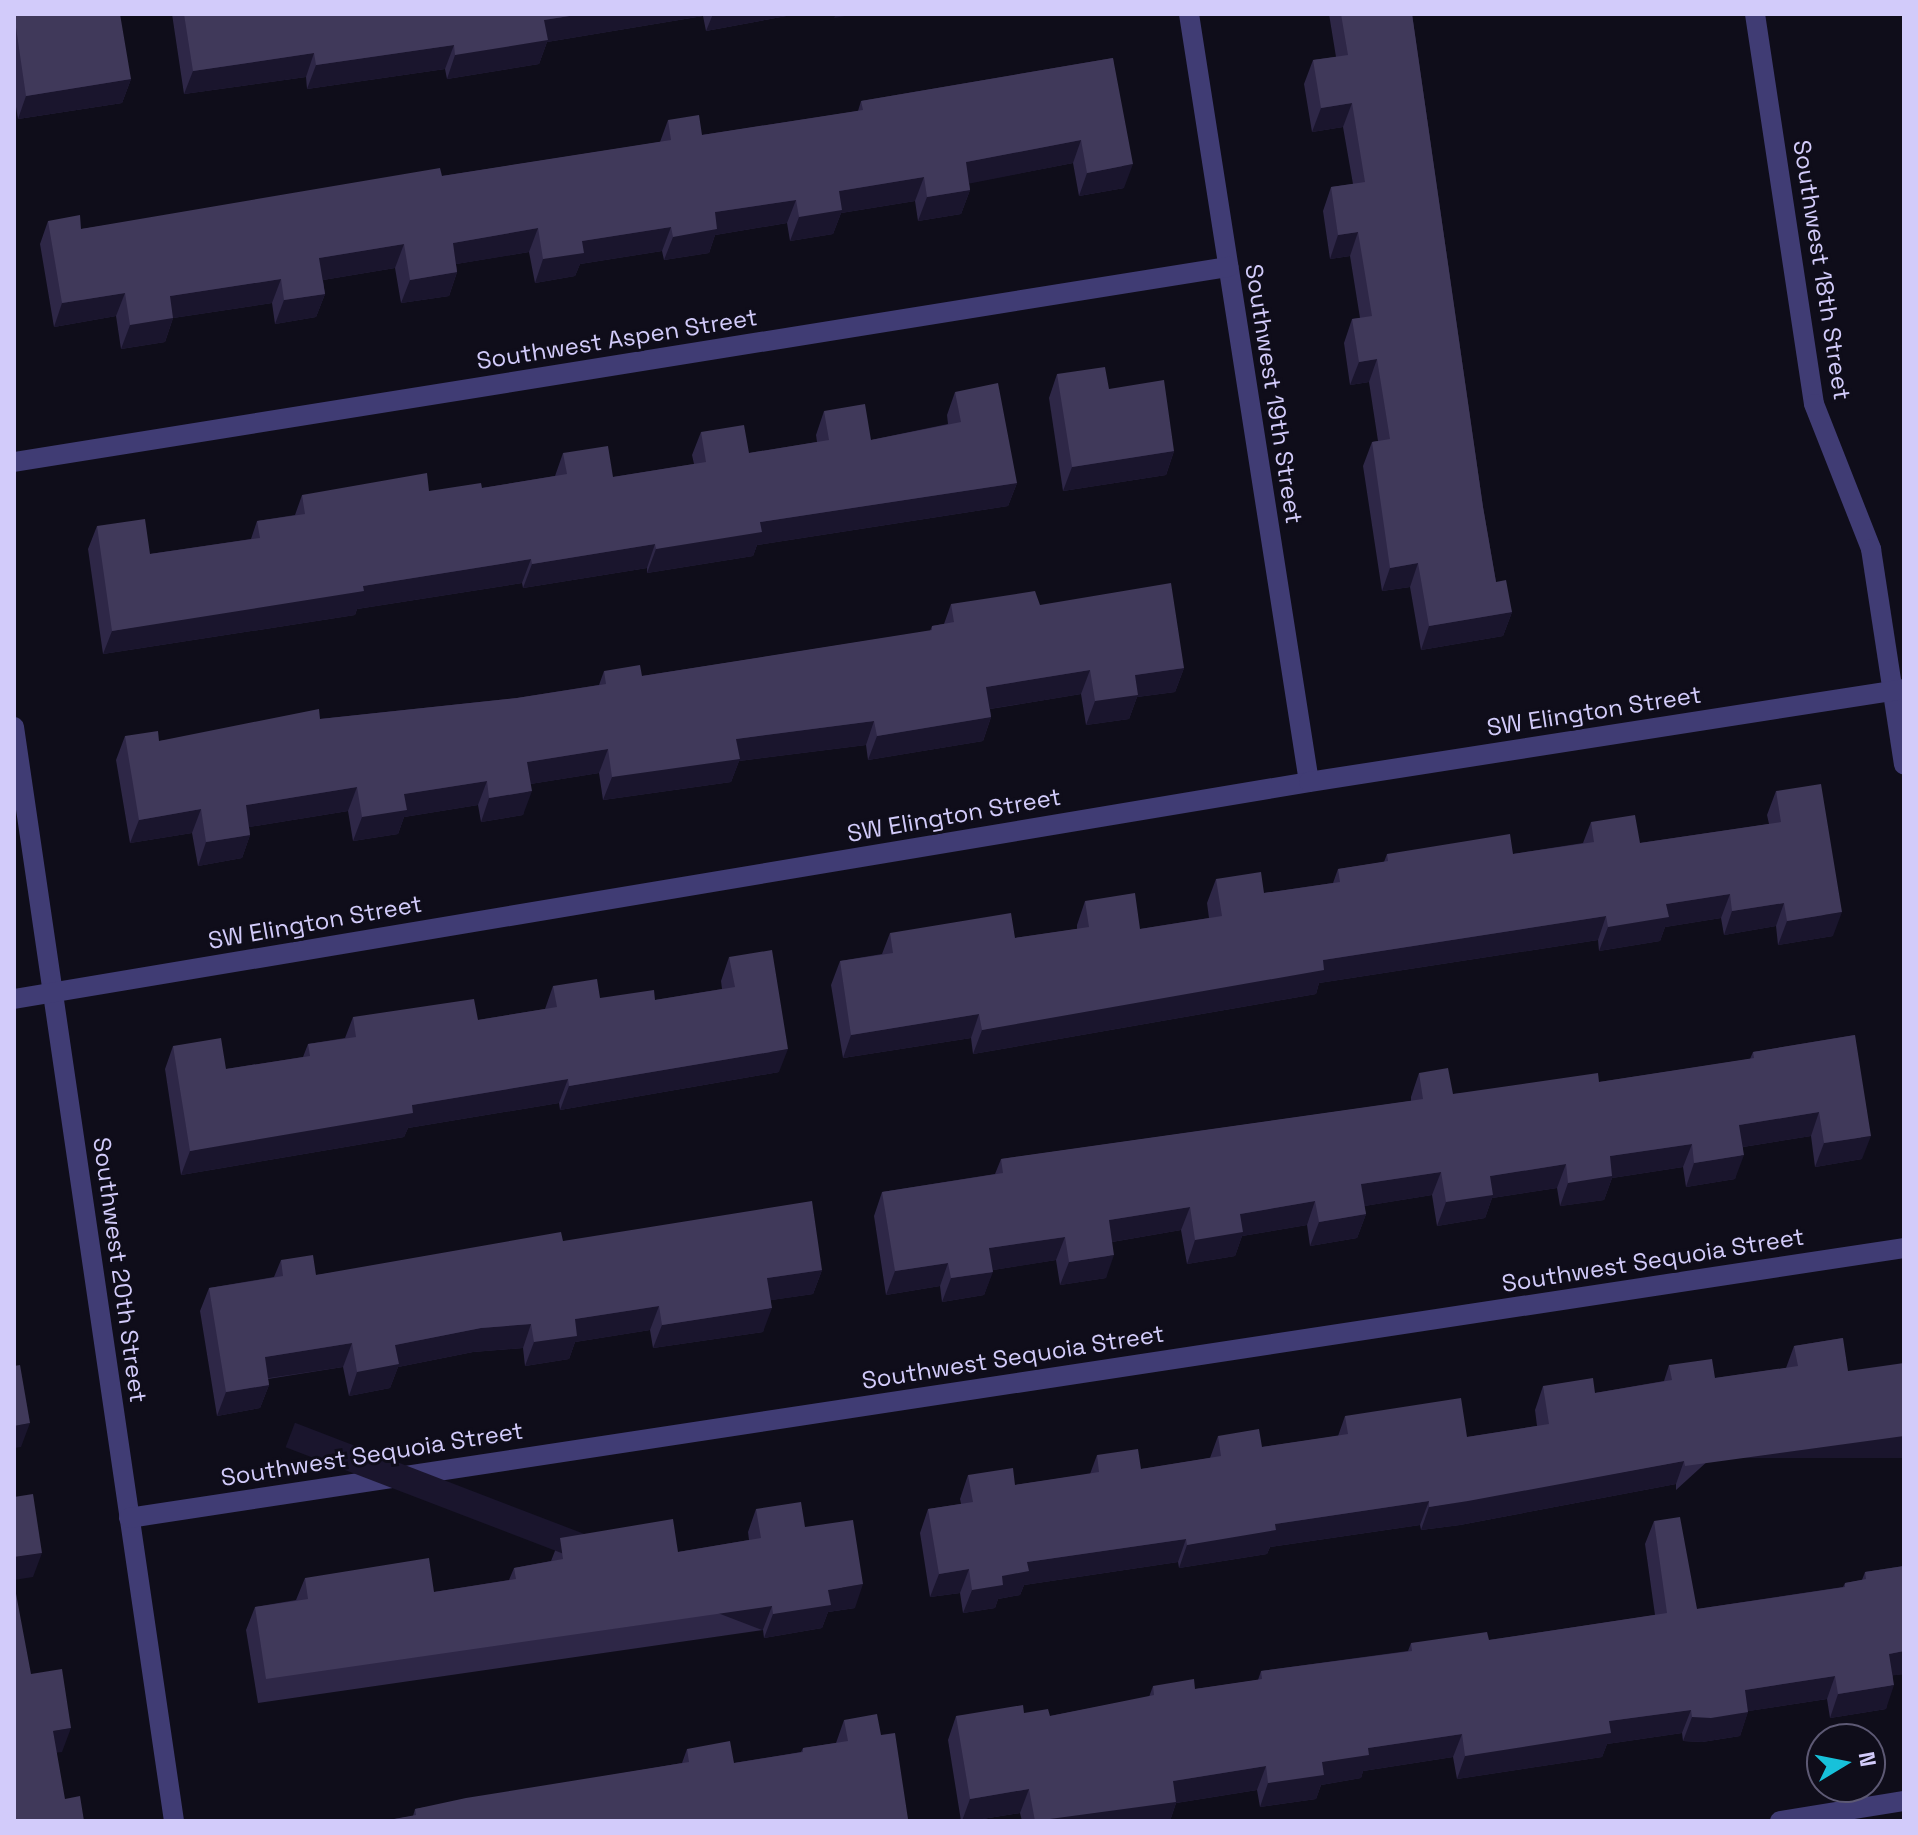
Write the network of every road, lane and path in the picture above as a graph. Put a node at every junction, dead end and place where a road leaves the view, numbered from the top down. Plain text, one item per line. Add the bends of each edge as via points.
1 (1189, 14) edge
2 (1755, 14) edge
3 (1228, 267) junction
4 (14, 462) edge
5 (1899, 690) edge
6 (14, 727) edge
7 (1904, 764) edge
8 (1309, 782) junction
9 (54, 993) junction
10 (14, 999) edge
11 (1904, 1248) edge
12 (129, 1518) junction
13 (1904, 1801) edge
14 (174, 1821) edge
15 (1780, 1821) edge

1 - 3 street, Southwest 19th Street
2 - 5 street, Southwest 18th Street via 1814,404 1871,549
3 - 4 street, Southwest Aspen Street
3 - 8 street, Southwest 19th Street
5 - 7 street, Southwest 18th Street
5 - 8 street, SW Elington Street
6 - 9 street, Southwest 20th Street
8 - 9 street, SW Elington Street
9 - 10 street, SW Elington Street
9 - 12 street, Southwest 20th Street
11 - 12 street, Southwest Sequoia Street
12 - 14 street, Southwest 20th Street
13 - 15 street

